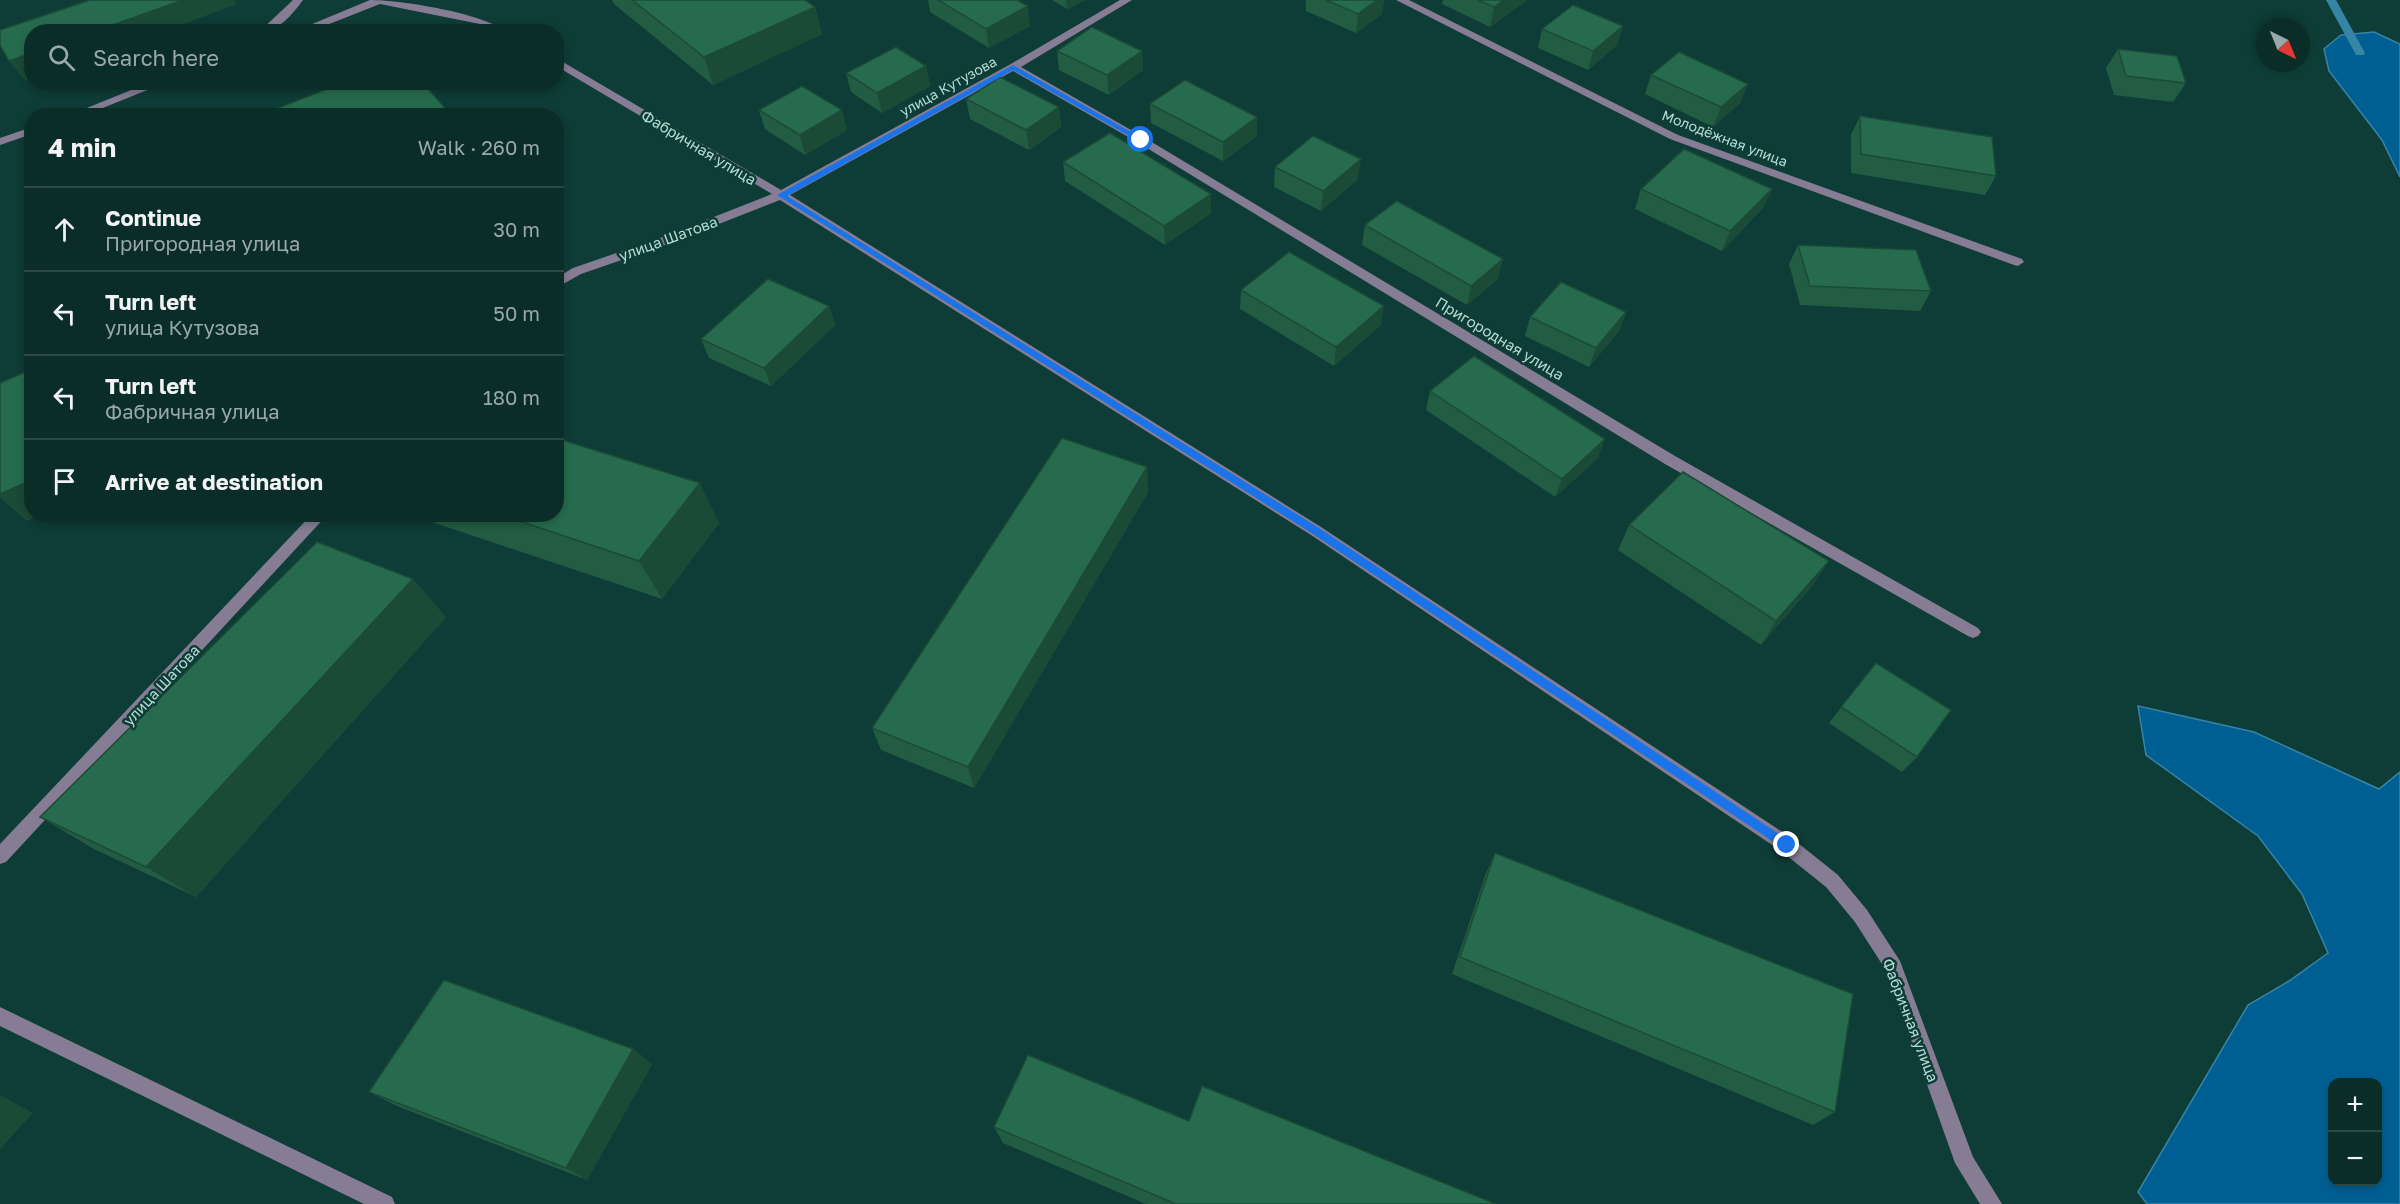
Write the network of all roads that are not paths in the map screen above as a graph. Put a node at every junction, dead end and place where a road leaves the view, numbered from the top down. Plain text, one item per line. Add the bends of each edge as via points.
1 (298, 0) edge
2 (377, 0) edge
3 (1127, 0) edge
4 (1401, 0) edge
5 (407, 2) edge
6 (274, 24) edge
7 (318, 24) edge
8 (487, 24) edge
9 (564, 66) edge
10 (1013, 67) junction
11 (141, 90) edge
12 (93, 108) edge
13 (24, 133) edge
14 (0, 142) edge
15 (781, 195) junction
16 (2018, 262) dead end
17 (564, 279) edge
18 (313, 522) edge
19 (1973, 632) dead end
20 (0, 856) edge
21 (0, 1016) edge
22 (385, 1204) edge
23 (1992, 1204) edge

1 - 6 street
2 - 5 street
2 - 7 street
3 - 10 street, улица Кутузова
4 - 16 street, Молодёжная улица via 1674,137
5 - 8 street
9 - 15 street, Фабричная улица
10 - 15 street, улица Кутузова
10 - 19 street, Пригородная улица via 1141,140 1670,460
11 - 12 street
13 - 14 street
15 - 17 street, улица Шатова
15 - 23 street, Фабричная улица via 1316,531 1787,845 1832,881 1861,916 1894,967 1965,1163
18 - 20 street, улица Шатова
21 - 22 street

